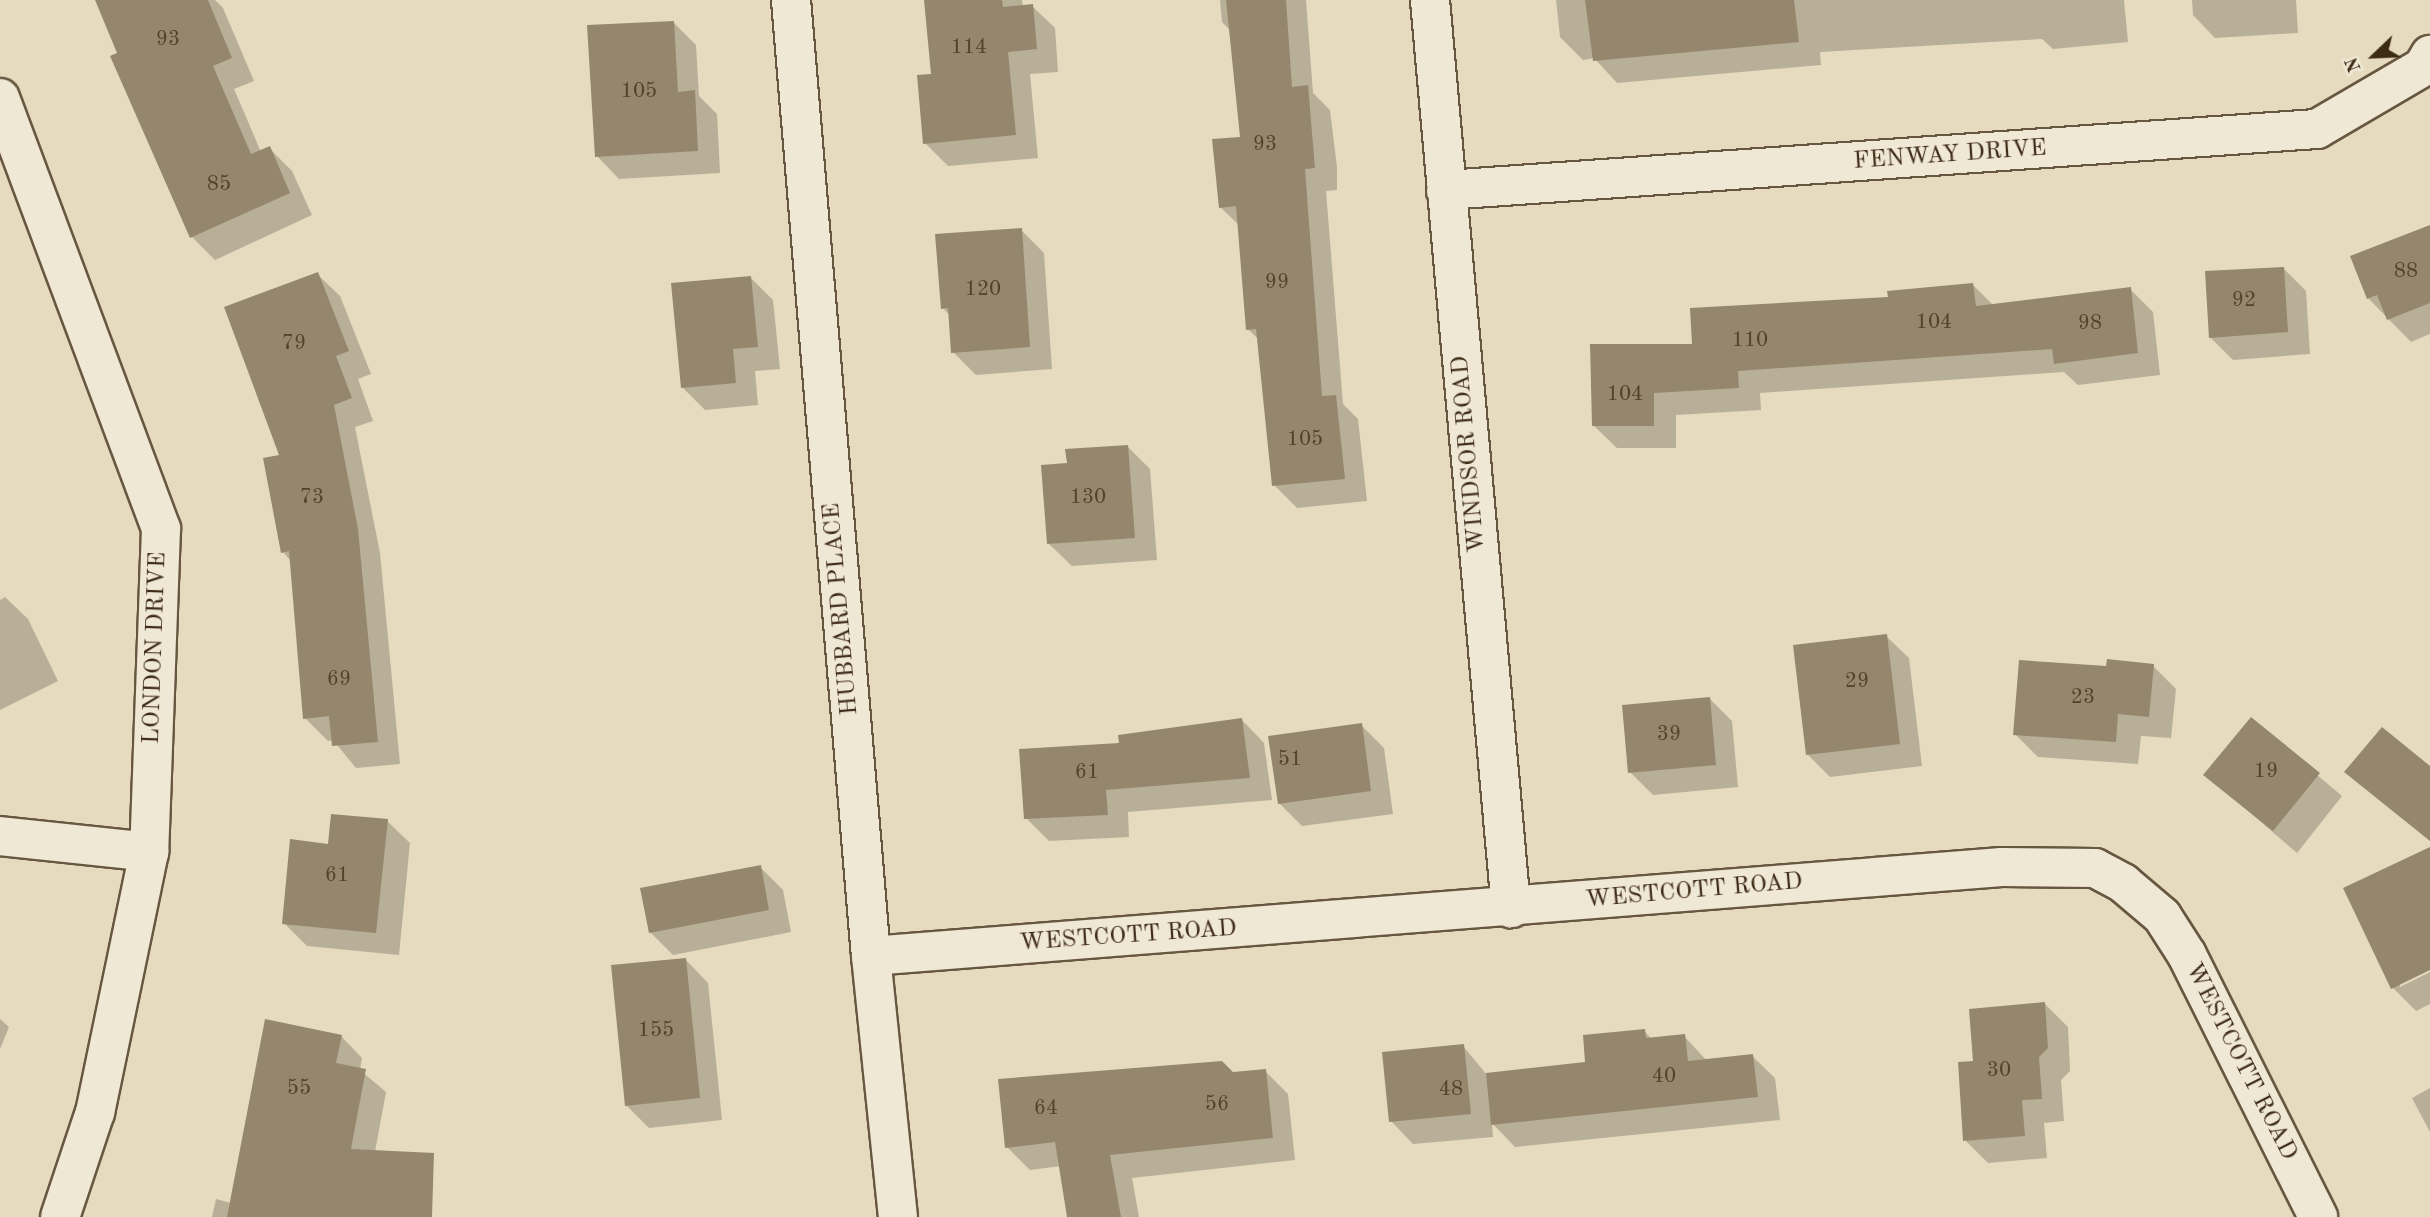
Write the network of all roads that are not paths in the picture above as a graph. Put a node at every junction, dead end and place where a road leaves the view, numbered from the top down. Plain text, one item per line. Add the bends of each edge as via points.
1 (791, 0) edge
2 (1430, 0) edge
3 (2430, 55) edge
4 (0, 97) edge
5 (1446, 190) junction
6 (0, 836) edge
7 (149, 852) junction
8 (1511, 908) junction
9 (872, 956) junction
10 (60, 1217) edge
11 (898, 1217) edge
12 (2318, 1217) edge

1 - 9 street, HUBBARD PLACE
2 - 5 street, WINDSOR ROAD
3 - 5 street, FENWAY DRIVE via 2423,66 2317,129
4 - 7 street, LONDON DRIVE via 161,529
5 - 8 street, WINDSOR ROAD
6 - 7 street
7 - 10 street, LONDON DRIVE via 94,1112
8 - 9 street, WESTCOTT ROAD
8 - 12 street, WESTCOTT ROAD via 2002,867 2095,868 2123,883 2162,916 2187,956
9 - 11 street, HUBBARD PLACE

